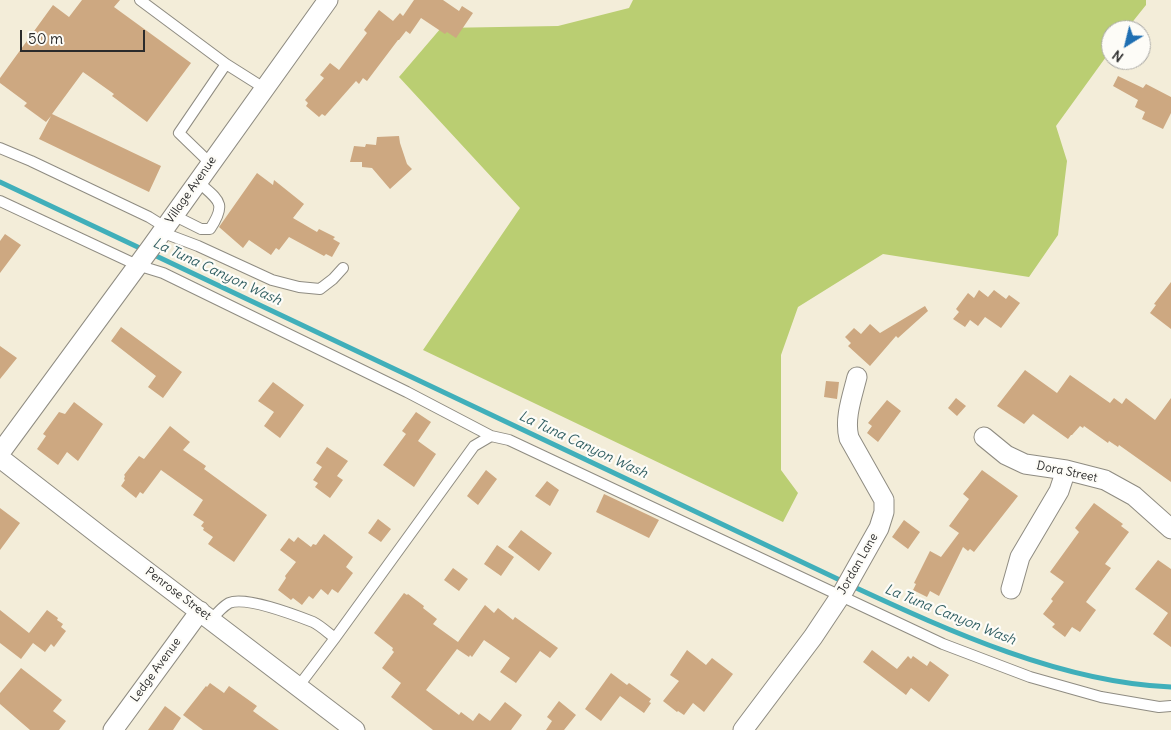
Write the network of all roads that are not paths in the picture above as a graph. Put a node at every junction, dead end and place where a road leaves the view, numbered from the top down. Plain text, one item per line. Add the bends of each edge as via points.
1 (140, 0) edge
2 (328, 0) edge
3 (226, 64) junction
4 (264, 88) junction
5 (0, 148) edge
6 (210, 162) junction
7 (197, 181) junction
8 (0, 201) edge
9 (155, 241) junction
10 (343, 268) dead end
11 (856, 377) dead end
12 (491, 436) junction
13 (984, 437) dead end
14 (0, 453) edge
15 (0, 458) edge
16 (1066, 470) junction
17 (1171, 529) edge
18 (1011, 589) dead end
19 (842, 594) junction
20 (206, 615) junction
21 (335, 638) junction
22 (298, 687) junction
23 (1171, 706) edge
24 (113, 730) edge
25 (355, 730) edge
26 (743, 730) edge

1 - 3 lane
2 - 4 street, Village Avenue
3 - 4 lane
3 - 6 lane via 179,133
4 - 6 street, Village Avenue
5 - 9 lane via 149,217
6 - 7 street, Village Avenue
7 - 9 street, Village Avenue
7 - 9 lane via 217,199 220,208 210,229
8 - 9 lane
9 - 10 lane via 198,246 272,280 299,287 320,289
9 - 12 lane via 163,274
9 - 14 street, Village Avenue
11 - 19 street, Jordan Lane via 847,431 884,500 884,512 879,528
12 - 19 lane via 509,440
12 - 21 lane via 474,446
13 - 16 street, Dora Street via 1006,455 1025,464
15 - 20 street, Penrose Street
16 - 17 street, Dora Street via 1105,480 1134,496
16 - 18 street via 1059,491 1020,557
19 - 23 lane via 943,644 1030,677 1102,697 1159,707
19 - 26 street, Jordan Lane
20 - 21 lane via 230,603 253,602 314,623
20 - 22 street, Penrose Street
20 - 24 street, Ledge Avenue
21 - 22 lane
22 - 25 street, Penrose Street

